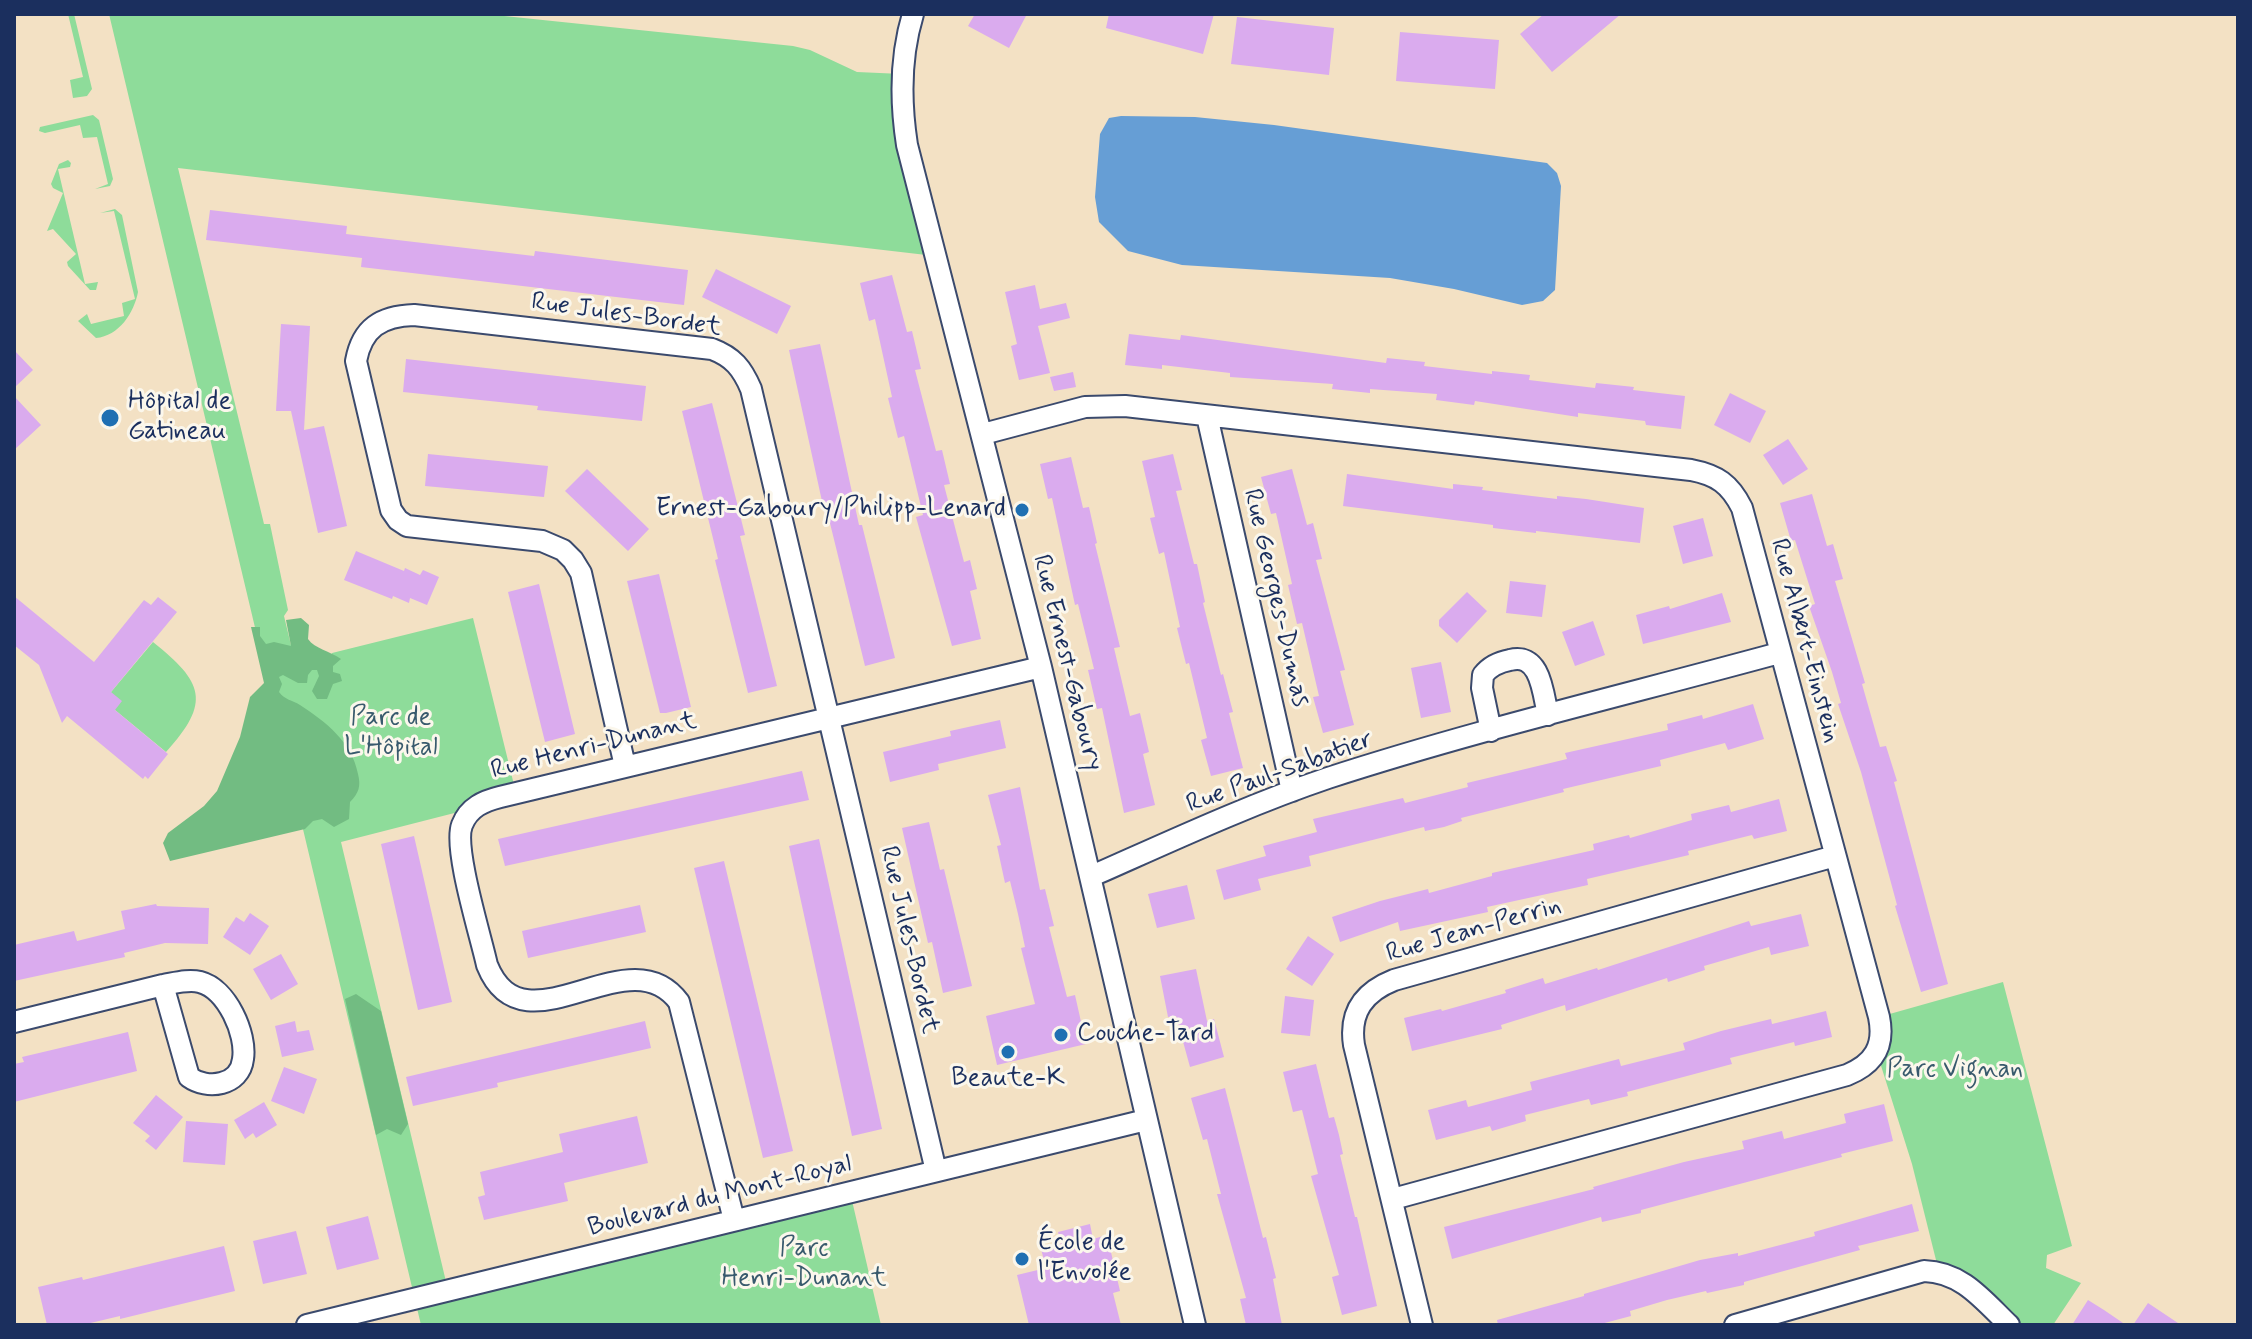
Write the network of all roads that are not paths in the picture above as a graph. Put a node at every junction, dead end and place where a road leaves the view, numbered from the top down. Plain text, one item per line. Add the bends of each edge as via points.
1 (913, 14) edge
2 (1207, 416) junction
3 (983, 434) junction
4 (1779, 653) junction
5 (1041, 667) junction
6 (1548, 715) junction
7 (828, 717) junction
8 (1491, 731) junction
9 (625, 766) junction
10 (1292, 791) junction
11 (1835, 856) junction
12 (1092, 876) junction
13 (163, 985) junction
14 (14, 1022) edge
15 (1146, 1120) junction
16 (936, 1171) junction
17 (1393, 1199) junction
18 (734, 1220) junction
19 (307, 1325) edge
20 (1195, 1325) edge
21 (1422, 1325) edge
22 (1735, 1325) edge
23 (2009, 1325) edge

1 - 3 street, Rue Ernest-Gaboury via 902,74 907,145
2 - 3 street, Rue Albert-Einstein via 1106,405
2 - 4 street, Rue Albert-Einstein via 1710,474 1730,487 1742,508
2 - 10 street, Rue Georges-Dumas
3 - 5 street, Rue Ernest-Gaboury
4 - 6 street, Rue Paul-Sabatier
4 - 11 street, Rue Albert-Einstein
5 - 7 street, Rue Henri-Dunant
5 - 12 street, Rue Ernest-Gaboury
6 - 8 street, Rue Paul-Sabatier
6 - 8 street via 1535,668 1515,658 1483,675
7 - 9 street, Rue Henri-Dunant
7 - 9 street, Rue Jules-Bordet via 751,389 736,362 712,349 414,315 387,318 365,335 356,361 391,510 407,526 542,541 573,560 581,573
7 - 16 street, Rue Jules-Bordet
8 - 10 street, Rue Paul-Sabatier
9 - 18 street, Rue Henri-Dunant via 487,800 467,815 460,830 461,849 487,965 506,992 532,1001 635,978 671,991 684,1015
10 - 12 street, Rue Paul-Sabatier
11 - 17 street, Rue Jean-Perrin via 1394,980 1367,995 1353,1017 1352,1030
11 - 17 street, Rue Albert-Einstein via 1882,1030 1877,1053 1868,1064 1847,1075
12 - 15 street, Rue Ernest-Gaboury
13 - 13 street via 200,982 224,997 243,1048 243,1062 230,1079 208,1086 189,1077
13 - 14 street
15 - 16 street, Boulevard du Mont-Royal
15 - 20 street, Rue Ernest-Gaboury
16 - 18 street, Boulevard du Mont-Royal
17 - 21 street, Rue Jean-Perrin
18 - 19 street, Boulevard du Mont-Royal
22 - 23 street via 1924,1271 1964,1282

